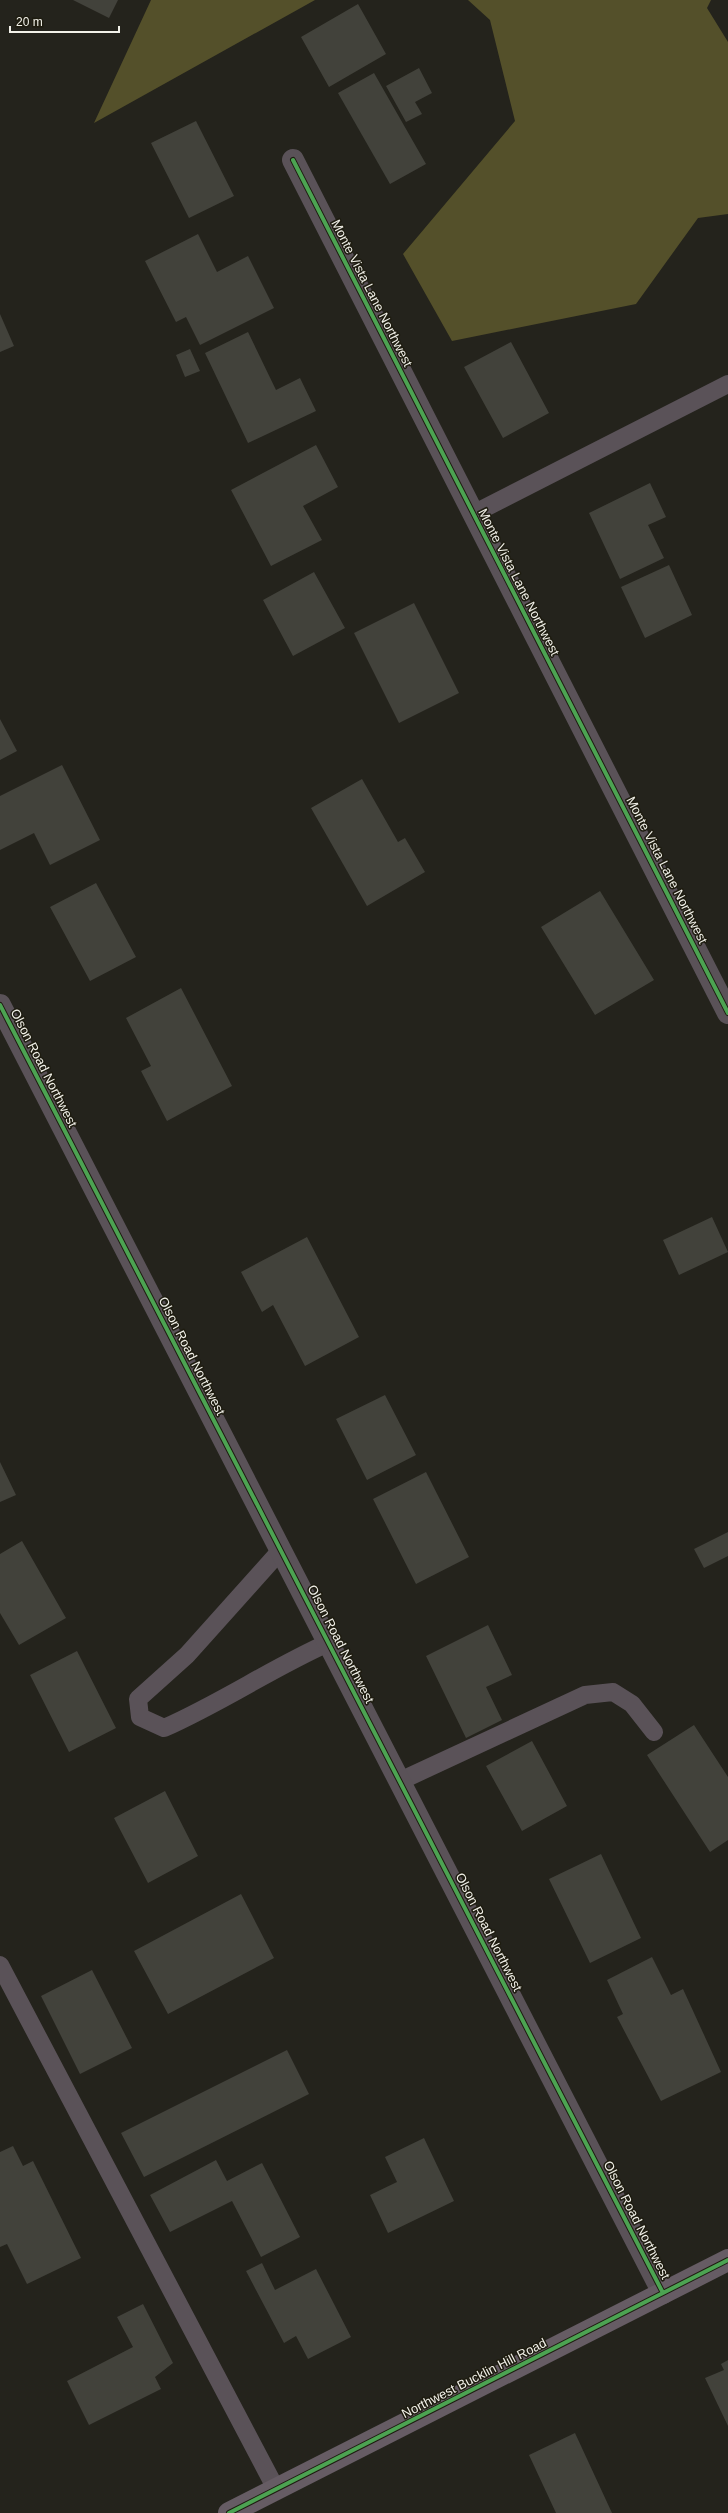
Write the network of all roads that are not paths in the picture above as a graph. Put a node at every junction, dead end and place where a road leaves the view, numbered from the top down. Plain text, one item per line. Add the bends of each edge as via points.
1 (293, 160) dead end
2 (728, 384) edge
3 (473, 514) junction
4 (0, 1005) edge
5 (728, 1013) edge
6 (281, 1550) junction
7 (328, 1643) junction
8 (654, 1732) dead end
9 (400, 1782) junction
10 (0, 1965) edge
11 (728, 2260) edge
12 (663, 2293) junction
13 (276, 2489) junction
14 (229, 2513) edge

1 - 3 street, Monte Vista Lane Northwest
2 - 3 lane
3 - 5 street, Monte Vista Lane Northwest
4 - 6 street, Olson Road Northwest
6 - 7 street, Olson Road Northwest
6 - 7 lane via 187,1655 138,1699 140,1717 164,1728 197,1714 294,1658
7 - 9 street, Olson Road Northwest
8 - 9 lane via 632,1704 613,1692 585,1696
9 - 12 street, Olson Road Northwest
10 - 13 lane
11 - 12 main road, Northwest Bucklin Hill Road
12 - 13 main road, Northwest Bucklin Hill Road
13 - 14 main road, Northwest Bucklin Hill Road

